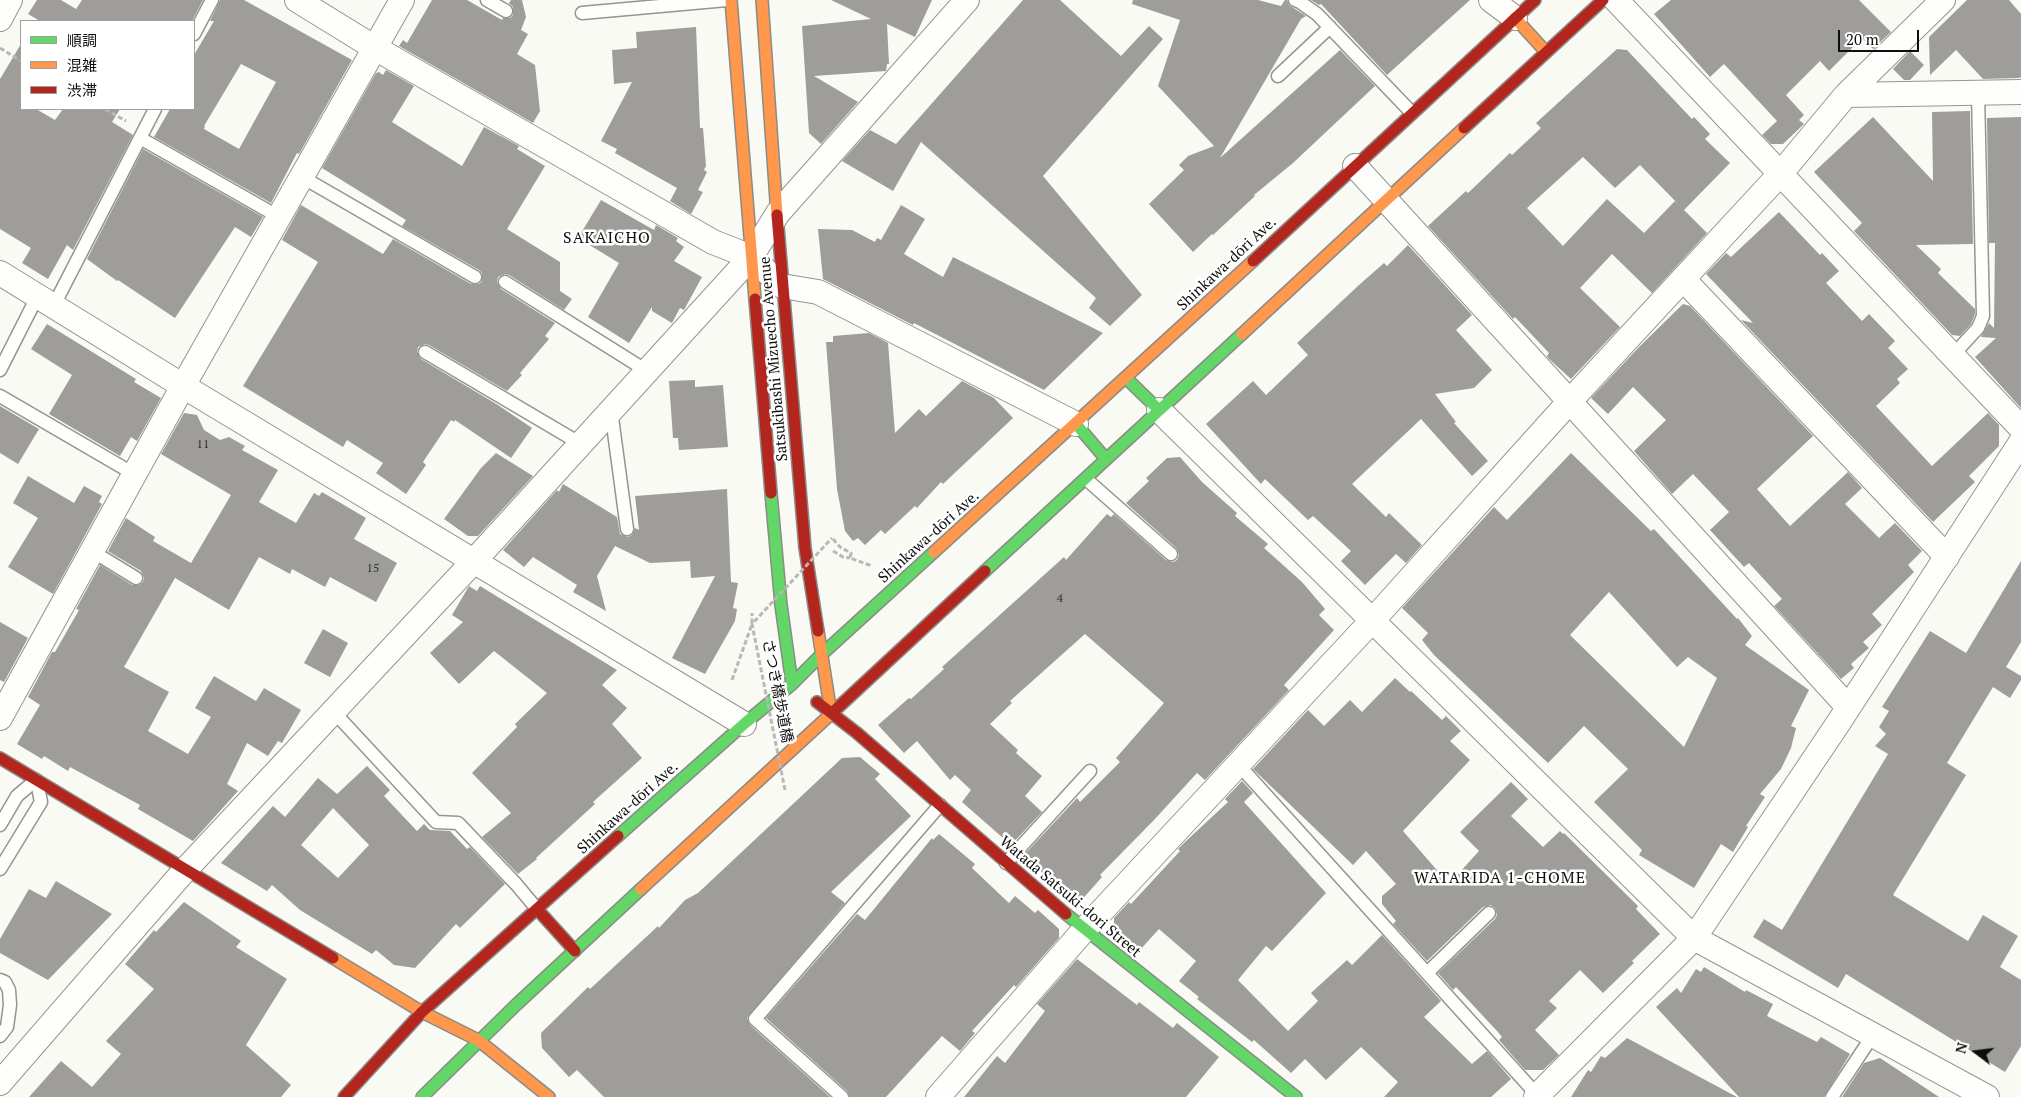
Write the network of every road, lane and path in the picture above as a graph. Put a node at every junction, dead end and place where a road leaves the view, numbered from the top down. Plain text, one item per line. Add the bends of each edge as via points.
1 (10, 0) edge
2 (212, 0) edge
3 (297, 0) edge
4 (402, 0) edge
5 (487, 0) edge
6 (727, 0) edge
7 (731, 0) edge
8 (762, 0) edge
9 (967, 0) edge
10 (1295, 0) edge
11 (1491, 0) edge
12 (1535, 0) edge
13 (1603, 0) edge
14 (1616, 0) edge
15 (1943, 0) edge
16 (506, 11) dead end
17 (582, 13) dead end
18 (1515, 18) junction
19 (0, 19) edge
20 (1330, 27) junction
21 (195, 32) edge
22 (0, 48) edge
23 (375, 48) junction
24 (1546, 52) junction
25 (20, 60) edge
26 (1278, 76) dead end
27 (2021, 92) edge
28 (1978, 94) junction
29 (1846, 95) junction
30 (154, 110) edge
31 (1412, 113) junction
32 (140, 138) junction
33 (1354, 166) junction
34 (1781, 173) junction
35 (302, 177) junction
36 (1386, 201) junction
37 (778, 213) junction
38 (279, 217) junction
39 (751, 257) junction
40 (0, 273) edge
41 (475, 277) dead end
42 (1683, 279) junction
43 (505, 282) dead end
44 (782, 286) junction
45 (45, 302) junction
46 (425, 352) dead end
47 (1952, 355) junction
48 (0, 370) edge
49 (647, 371) junction
50 (1126, 378) junction
51 (183, 386) junction
52 (0, 396) edge
53 (1570, 401) junction
54 (611, 410) junction
55 (1158, 410) junction
56 (1076, 424) junction
57 (2021, 428) edge
58 (2021, 442) edge
59 (581, 444) junction
60 (1106, 459) junction
61 (134, 474) junction
62 (1086, 479) junction
63 (627, 529) dead end
64 (830, 549) dead end
65 (92, 551) junction
66 (1171, 554) dead end
67 (1947, 557) junction
68 (850, 558) junction
69 (474, 561) junction
70 (872, 566) dead end
71 (136, 578) dead end
72 (1372, 621) junction
73 (752, 624) junction
74 (821, 655) junction
75 (732, 680) dead end
76 (800, 690) junction
77 (1848, 707) junction
78 (333, 712) junction
79 (832, 713) junction
80 (0, 718) edge
81 (744, 724) junction
82 (0, 758) edge
83 (1238, 764) junction
84 (1090, 771) dead end
85 (36, 780) junction
86 (785, 790) dead end
87 (940, 806) junction
88 (0, 825) edge
89 (1006, 863) junction
90 (0, 869) edge
91 (185, 870) junction
92 (537, 909) junction
93 (1489, 913) dead end
94 (1084, 930) junction
95 (1694, 938) junction
96 (574, 951) junction
97 (1427, 973) junction
98 (0, 980) edge
99 (422, 1012) junction
100 (1873, 1035) junction
101 (0, 1036) edge
102 (478, 1040) junction
103 (0, 1083) edge
104 (947, 1094) edge
105 (1537, 1096) edge
106 (344, 1097) edge
107 (422, 1097) edge
108 (549, 1097) edge
109 (842, 1097) edge
110 (1296, 1097) edge
111 (1832, 1097) edge
112 (1987, 1097) edge

1 - 19 street
2 - 21 lane
3 - 23 street via 321,7
4 - 23 street
5 - 16 lane
6 - 17 lane
7 - 39 main road, Satsukibashi Mizuecho Avenue
8 - 37 main road, Satsukibashi Mizuecho Avenue
9 - 37 street
10 - 20 lane via 1318,14
11 - 18 street
12 - 18 main road, Shinkawa-dōri Ave.
13 - 24 main road
14 - 34 street
15 - 29 street
18 - 24 main road
18 - 31 main road, Shinkawa-dōri Ave.
20 - 26 lane
20 - 31 lane
22 - 25 path
23 - 35 street
23 - 39 street via 713,242
24 - 36 main road
27 - 28 street
28 - 29 street
28 - 47 lane via 1983,316 1978,328
29 - 34 street
30 - 32 lane
31 - 33 main road, Shinkawa-dōri Ave.
32 - 38 lane
32 - 45 lane
33 - 36 street
33 - 50 main road, Shinkawa-dōri Ave.
34 - 42 street
34 - 47 street
35 - 38 street
35 - 41 lane
36 - 53 street
36 - 55 main road
37 - 39 street
37 - 44 main road, Satsukibashi Mizuecho Avenue
38 - 51 street
39 - 44 street
39 - 49 street
39 - 76 main road, Satsukibashi Mizuecho Avenue via 781,605
40 - 45 street
42 - 53 street
42 - 67 street
43 - 49 lane
44 - 56 street via 818,292
44 - 74 main road, Satsukibashi Mizuecho Avenue via 805,548
45 - 48 lane
45 - 51 street
46 - 59 lane
47 - 57 street
49 - 54 street
50 - 55 main road
50 - 56 main road, Shinkawa-dōri Ave.
51 - 61 street
51 - 69 street
52 - 61 lane
53 - 72 street
53 - 77 street
54 - 59 street
54 - 63 lane
55 - 60 main road
55 - 72 street
56 - 60 main road
56 - 74 main road, Shinkawa-dōri Ave.
58 - 67 street
59 - 69 street
60 - 62 main road
61 - 65 street
62 - 66 lane
62 - 79 main road
64 - 68 path
65 - 71 lane
65 - 80 street
67 - 77 street
68 - 70 path
68 - 73 path, さつき橋歩道橋, bridge via 850,554 832,538
69 - 78 street
69 - 81 street
72 - 83 street
72 - 95 street
73 - 75 path
73 - 86 path, さつき橋歩道橋, bridge
74 - 76 main road, Shinkawa-dōri Ave.
74 - 79 main road, Satsukibashi Mizuecho Avenue
76 - 79 main road, Watada Satsuki-dori Street
76 - 81 main road, Shinkawa-dōri Ave.
77 - 95 street
78 - 91 street
78 - 92 lane via 436,822 458,823
79 - 87 main road, Watada Satsuki-dori Street
79 - 96 main road
81 - 92 main road, Shinkawa-dōri Ave.
82 - 85 main road
83 - 94 street
83 - 97 lane
84 - 89 lane
85 - 88 lane via 17,796
85 - 90 lane via 41,802
85 - 91 main road
87 - 89 main road, Watada Satsuki-dori Street
87 - 109 lane via 755,1019
89 - 94 main road, Watada Satsuki-dori Street
91 - 99 main road
91 - 103 street
92 - 96 main road
92 - 99 main road, Shinkawa-dōri Ave.
93 - 97 lane
94 - 104 street
94 - 110 main road, Watada Satsuki-dori Street
95 - 100 street
95 - 105 street
96 - 102 main road
97 - 105 lane
98 - 101 lane via 9,990 10,1005 7,1028
99 - 102 main road
99 - 106 main road, Shinkawa-dōri Ave.
100 - 111 lane
100 - 112 street
102 - 107 main road
102 - 108 main road

